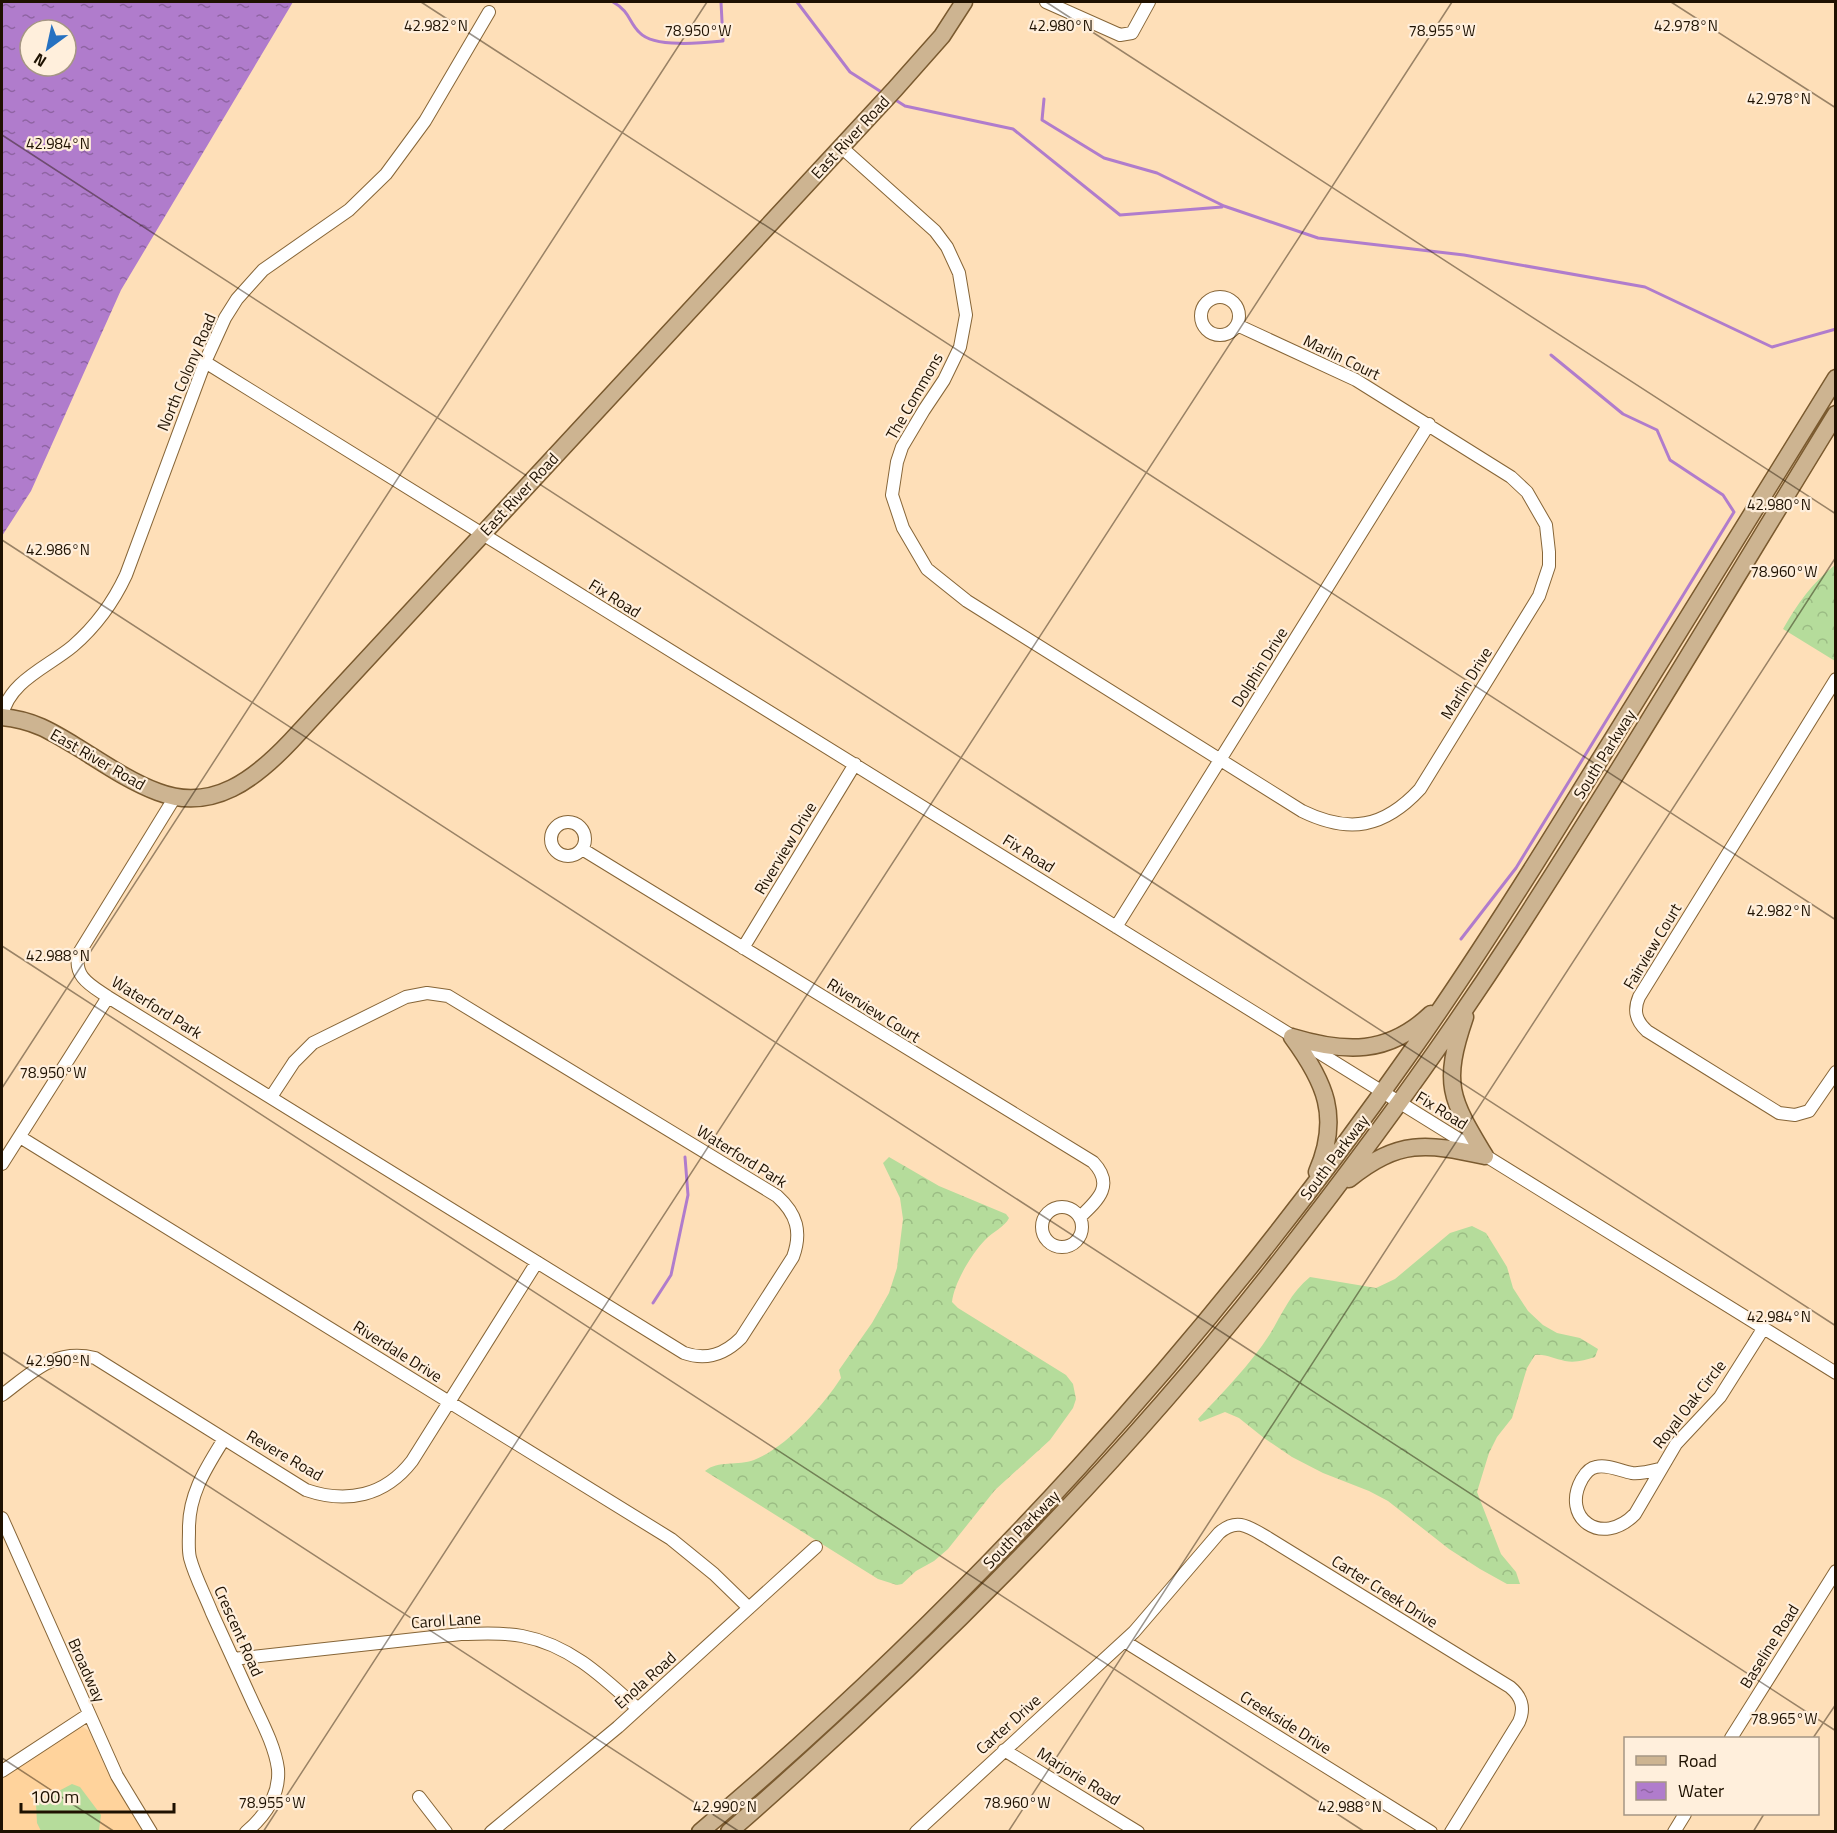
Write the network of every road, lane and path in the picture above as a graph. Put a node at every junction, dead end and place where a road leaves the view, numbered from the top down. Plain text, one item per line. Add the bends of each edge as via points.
1 (964, 2) edge
2 (1046, 2) edge
3 (1149, 2) edge
4 (489, 12) dead end
5 (840, 146) junction
6 (1237, 325) dead end
7 (205, 362) junction
8 (1836, 378) edge
9 (1836, 414) edge
10 (1429, 424) junction
11 (481, 535) junction
12 (1836, 679) edge
13 (2, 717) edge
14 (1220, 761) junction
15 (855, 765) junction
16 (175, 797) junction
17 (582, 849) dead end
18 (1116, 927) junction
19 (743, 948) junction
20 (1458, 984) junction
21 (108, 997) junction
22 (1471, 999) junction
23 (1292, 1037) junction
24 (1836, 1072) edge
25 (1383, 1092) junction
26 (271, 1097) junction
27 (1399, 1102) junction
28 (20, 1137) junction
29 (1485, 1156) junction
30 (2, 1164) edge
31 (1333, 1191) junction
32 (1307, 1194) junction
33 (1080, 1217) dead end
34 (537, 1262) junction
35 (1764, 1329) junction
36 (1836, 1373) edge
37 (2, 1395) edge
38 (449, 1402) junction
39 (224, 1439) junction
40 (1660, 1469) junction
41 (2, 1518) edge
42 (816, 1547) dead end
43 (1836, 1571) edge
44 (749, 1608) junction
45 (1124, 1641) junction
46 (233, 1659) junction
47 (638, 1709) junction
48 (89, 1714) junction
49 (1732, 1737) edge
50 (1004, 1749) junction
51 (2, 1771) edge
52 (419, 1797) dead end
53 (1684, 1815) edge
54 (152, 1832) edge
55 (246, 1832) edge
56 (446, 1832) edge
57 (491, 1832) edge
58 (700, 1832) edge
59 (729, 1832) edge
60 (916, 1832) edge
61 (1138, 1832) edge
62 (1431, 1832) edge
63 (1450, 1832) edge
64 (1674, 1832) edge

1 - 5 main road, East River Road via 942,36
2 - 3 street via 1120,35 1132,33
4 - 7 street, North Colony Road via 425,121 386,174 349,210 249,284 225,318
5 - 11 main road, East River Road
5 - 14 street, The Commons via 935,231 956,263 964,294 966,315 960,347 902,447 892,495 903,528 927,569 967,601
6 - 10 street, Marlin Court via 1356,380
7 - 11 street, Fix Road
7 - 13 street, North Colony Road via 117,595 73,645 12,692
8 - 20 main road, South Parkway
9 - 22 main road, South Parkway
10 - 14 street, Dolphin Drive
10 - 14 street, Marlin Drive via 1511,477 1527,492 1546,525 1549,552 1545,581 1512,641 1420,789 1386,818 1354,825 1320,820
11 - 15 street, Fix Road
11 - 16 main road, East River Road via 263,769 226,791 201,797
12 - 24 street, Fairview Court via 1639,997 1635,1010 1647,1031 1779,1113 1795,1115 1809,1111
13 - 16 main road, East River Road via 42,726 146,788
14 - 18 street, Dolphin Drive
15 - 18 street, Fix Road
15 - 19 street, Riverview Drive
16 - 21 street, Waterford Park via 79,953 78,965 84,981
17 - 19 street, Riverview Court
18 - 23 street, Fix Road
19 - 33 street, Riverview Court via 1093,1162 1102,1175 1102,1193
20 - 23 main road via 1420,1025 1378,1046 1350,1049
20 - 25 main road, South Parkway
21 - 26 street, Waterford Park
21 - 28 street
22 - 27 main road, South Parkway
22 - 29 main road via 1454,1052 1451,1080 1458,1108
23 - 25 street, Fix Road
23 - 32 main road via 1319,1078 1329,1113 1327,1144
25 - 27 street, Fix Road
25 - 32 main road, South Parkway
26 - 34 street, Waterford Park
26 - 34 street, Waterford Park via 294,1062 313,1043 406,997 427,993 448,996 777,1196 788,1206 798,1236 793,1257 741,1338 732,1348 714,1356 684,1353
27 - 29 street, Fix Road
27 - 31 main road, South Parkway
28 - 30 street
28 - 38 street, Riverdale Drive
29 - 31 main road via 1448,1148 1407,1148 1377,1159
29 - 35 street, Fix Road
31 - 59 main road, South Parkway via 1223,1332 1074,1501 890,1686
32 - 58 main road, South Parkway via 1152,1384 1020,1530 881,1669
34 - 38 street, Revere Road
35 - 36 street, Fix Road
35 - 40 street, Royal Oak Circle via 1720,1397 1676,1444
37 - 39 street, Revere Road via 47,1362 83,1355 95,1358
38 - 39 street, Revere Road via 403,1473 358,1496 323,1496 306,1490
38 - 44 street, Riverdale Drive via 671,1539
39 - 46 street, Crescent Road via 197,1483 188,1528 190,1557
40 - 40 street, Royal Oak Circle via 1633,1473 1596,1466 1578,1487 1578,1514 1588,1524 1607,1530 1626,1523
41 - 48 street, Broadway
42 - 44 street, Enola Road
43 - 49 street, Baseline Road
44 - 47 street, Enola Road
45 - 50 street, Carter Drive
45 - 62 street, Creekside Drive
45 - 63 street, Carter Creek Drive via 1227,1526 1243,1525 1268,1538 1520,1696 1519,1722
46 - 47 street, Carol Lane via 414,1638 521,1636 544,1641 574,1656
46 - 55 street, Crescent Road via 278,1769 268,1809
47 - 57 street, Enola Road
48 - 51 street
48 - 54 street, Broadway via 117,1776
50 - 60 street, Carter Drive
50 - 61 street, Marjorie Road
52 - 56 street
53 - 64 street

